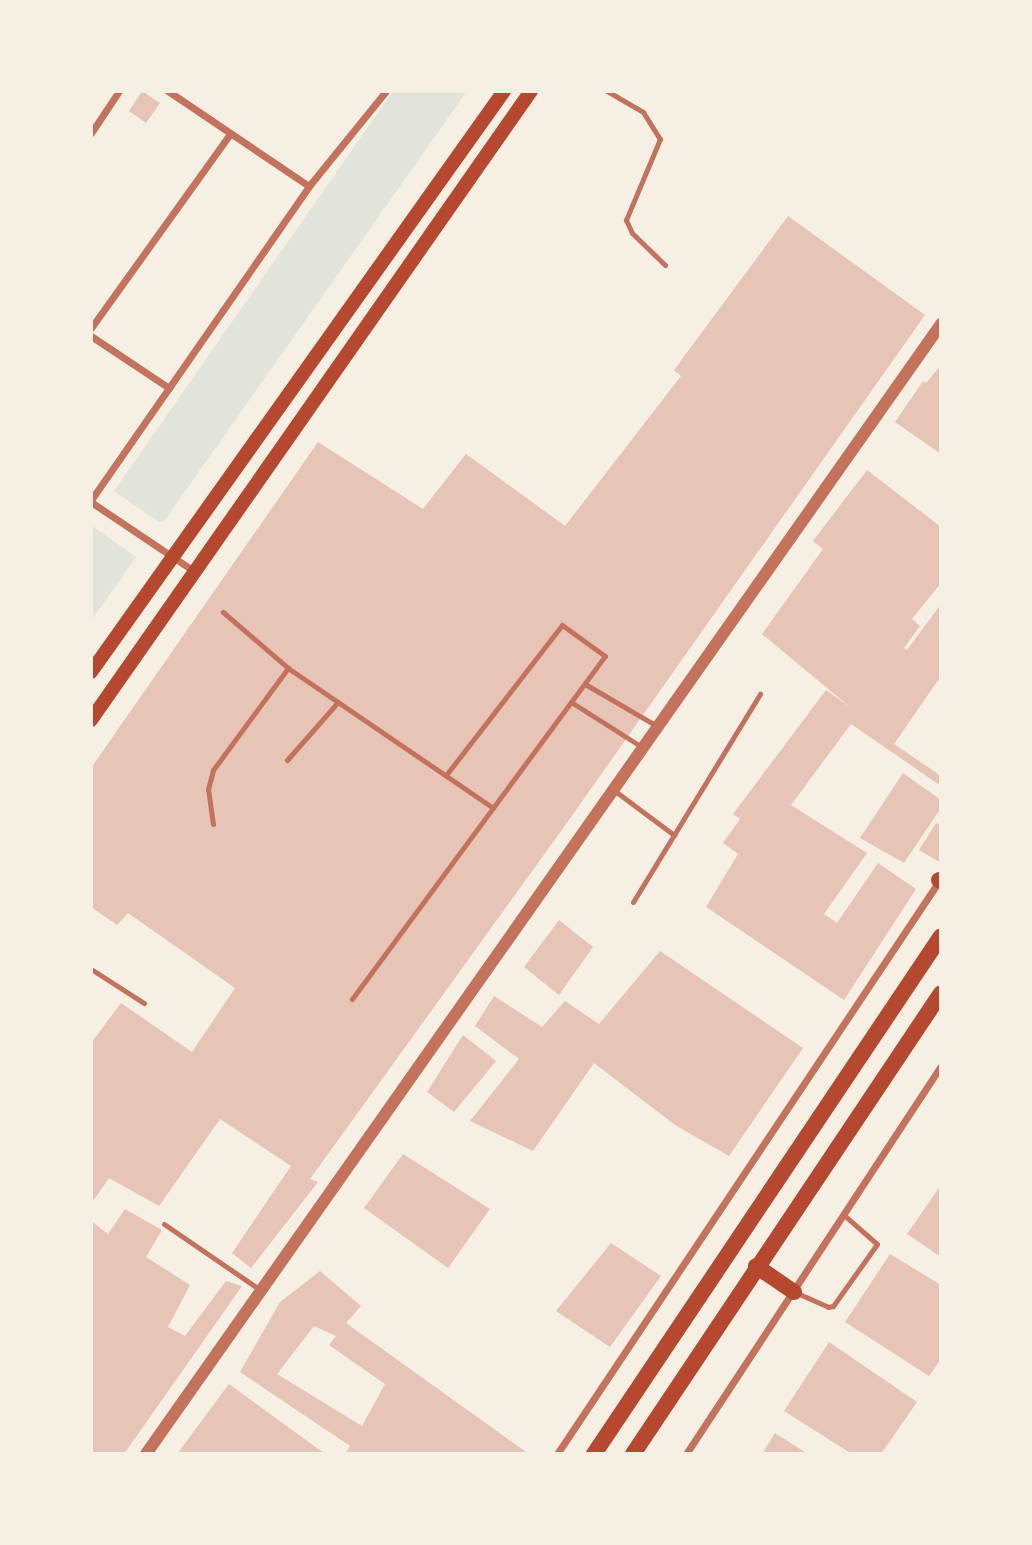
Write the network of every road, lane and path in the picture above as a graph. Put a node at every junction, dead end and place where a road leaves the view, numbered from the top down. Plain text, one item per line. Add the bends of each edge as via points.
1 (119, 91) edge
2 (168, 91) edge
3 (386, 91) edge
4 (503, 91) edge
5 (530, 91) edge
6 (607, 91) edge
7 (91, 133) edge
8 (230, 134) junction
9 (309, 186) junction
10 (665, 265) dead end
11 (941, 324) edge
12 (91, 327) edge
13 (91, 336) edge
14 (169, 388) junction
15 (91, 501) edge
16 (172, 557) junction
17 (196, 573) junction
18 (223, 612) dead end
19 (288, 668) junction
20 (91, 672) edge
21 (585, 684) junction
22 (760, 694) dead end
23 (338, 702) junction
24 (571, 702) junction
25 (91, 720) edge
26 (657, 726) junction
27 (642, 747) junction
28 (287, 760) dead end
29 (446, 775) junction
30 (612, 789) junction
31 (493, 808) junction
32 (213, 824) dead end
33 (674, 835) junction
34 (940, 880) edge
35 (633, 902) dead end
36 (941, 936) edge
37 (91, 969) edge
38 (941, 993) edge
39 (352, 999) dead end
40 (145, 1003) dead end
41 (941, 1066) edge
42 (845, 1216) junction
43 (164, 1224) dead end
44 (757, 1266) junction
45 (261, 1290) junction
46 (794, 1292) junction
47 (146, 1454) edge
48 (557, 1454) edge
49 (594, 1454) edge
50 (633, 1454) edge
51 (686, 1454) edge

1 - 7 street
2 - 8 street
3 - 9 street
4 - 16 main road
5 - 17 main road
6 - 10 lane via 643,113 660,139 626,220 632,233
8 - 9 street
8 - 12 street
9 - 14 street
11 - 26 street
13 - 14 street
14 - 15 street
15 - 16 street
16 - 17 street
16 - 20 main road
17 - 25 main road
18 - 19 lane
19 - 23 lane
19 - 32 lane via 213,770 208,789
21 - 24 lane
21 - 26 lane
21 - 29 lane via 605,656 562,625
22 - 33 lane
23 - 28 lane
23 - 29 lane
24 - 27 lane
24 - 31 lane
26 - 27 street
27 - 30 street
29 - 31 lane
30 - 33 lane
30 - 45 street
31 - 39 lane
33 - 35 lane
34 - 48 street
36 - 49 main road
37 - 40 lane
38 - 44 main road
41 - 42 street
42 - 46 street
42 - 46 lane via 877,1244 834,1306
43 - 45 lane
44 - 46 main road
44 - 50 main road
45 - 47 street
46 - 51 street

